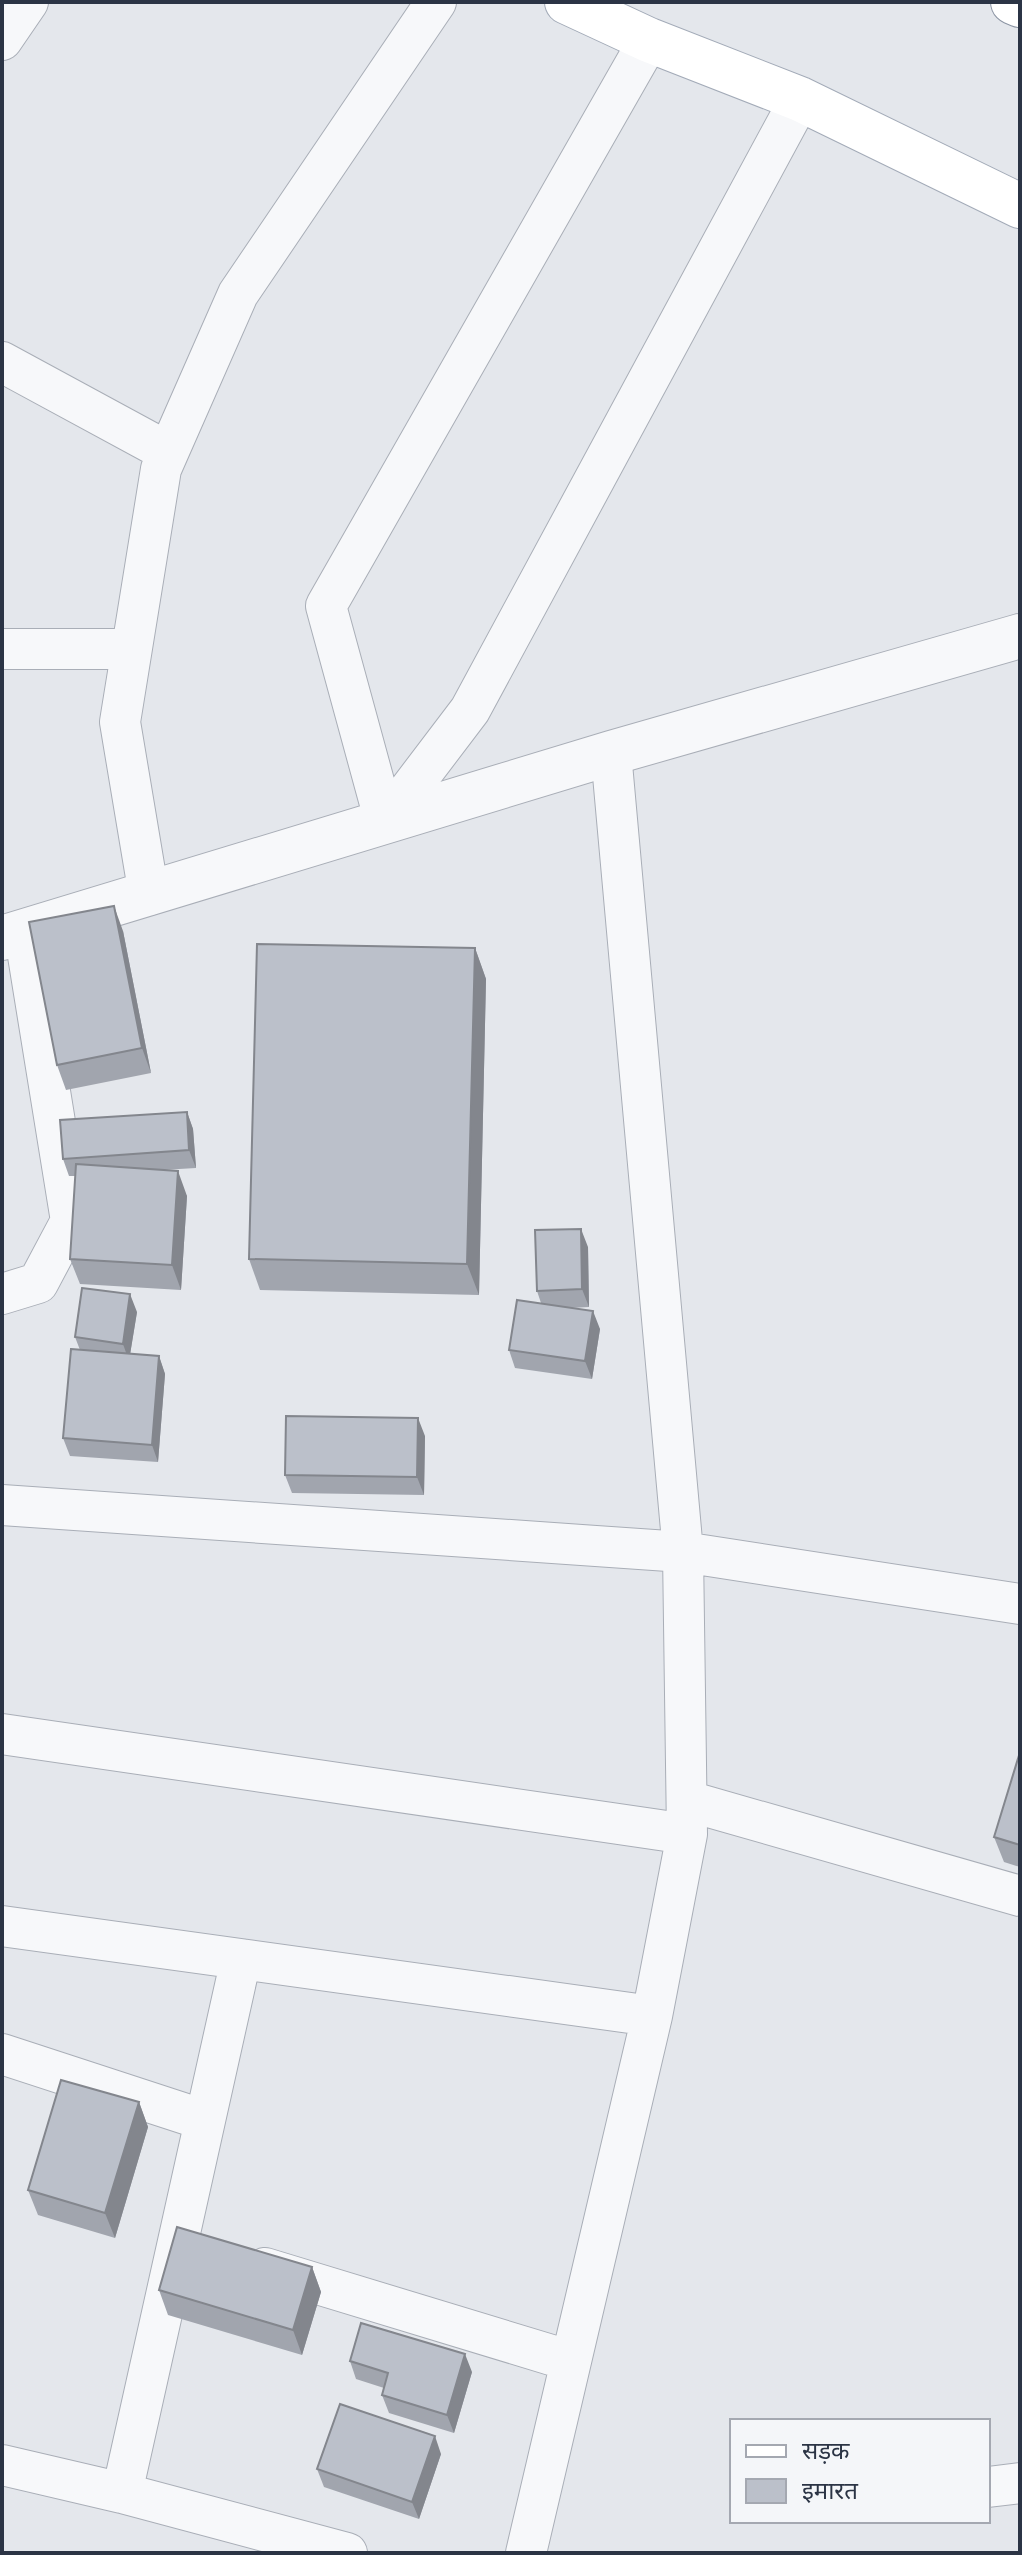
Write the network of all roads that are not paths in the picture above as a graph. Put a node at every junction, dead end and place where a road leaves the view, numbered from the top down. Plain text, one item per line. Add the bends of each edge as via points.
1 (28, 2) edge
2 (436, 2) edge
3 (567, 2) edge
4 (1013, 2) edge
5 (1020, 5) edge
6 (2, 40) edge
7 (649, 40) junction
8 (800, 99) junction
9 (1020, 206) edge
10 (2, 362) edge
11 (168, 452) junction
12 (1020, 636) edge
13 (2, 649) edge
14 (131, 649) junction
15 (611, 753) junction
16 (385, 822) junction
17 (149, 895) junction
18 (13, 935) edge
19 (2, 1294) edge
20 (2, 1505) edge
21 (683, 1552) junction
22 (1020, 1604) edge
23 (2, 1734) edge
24 (688, 1818) junction
25 (1020, 1896) edge
26 (2, 1926) edge
27 (241, 1959) junction
28 (652, 2016) junction
29 (2, 2054) edge
30 (204, 2120) junction
31 (208, 2250) junction
32 (571, 2361) junction
33 (2, 2465) edge
34 (1020, 2483) edge
35 (990, 2487) edge
36 (122, 2493) junction
37 (347, 2553) edge
38 (526, 2553) edge

1 - 6 street
2 - 11 street via 238,294
3 - 7 main road
4 - 5 main road
7 - 8 main road
7 - 16 street via 326,606
8 - 9 main road
8 - 16 street via 470,710
10 - 11 street
11 - 14 street
12 - 15 street
13 - 14 street
14 - 17 street via 120,722
15 - 16 street
15 - 21 street
16 - 17 street
17 - 18 street
18 - 19 street via 71,1221 38,1283
20 - 21 street
21 - 22 street
21 - 24 street
23 - 24 street
24 - 25 street
24 - 28 street
26 - 27 street
27 - 28 street
27 - 30 street
28 - 32 street
29 - 30 street
30 - 31 street
31 - 32 street
31 - 36 street
32 - 38 street
33 - 36 street
34 - 35 street
36 - 37 street

